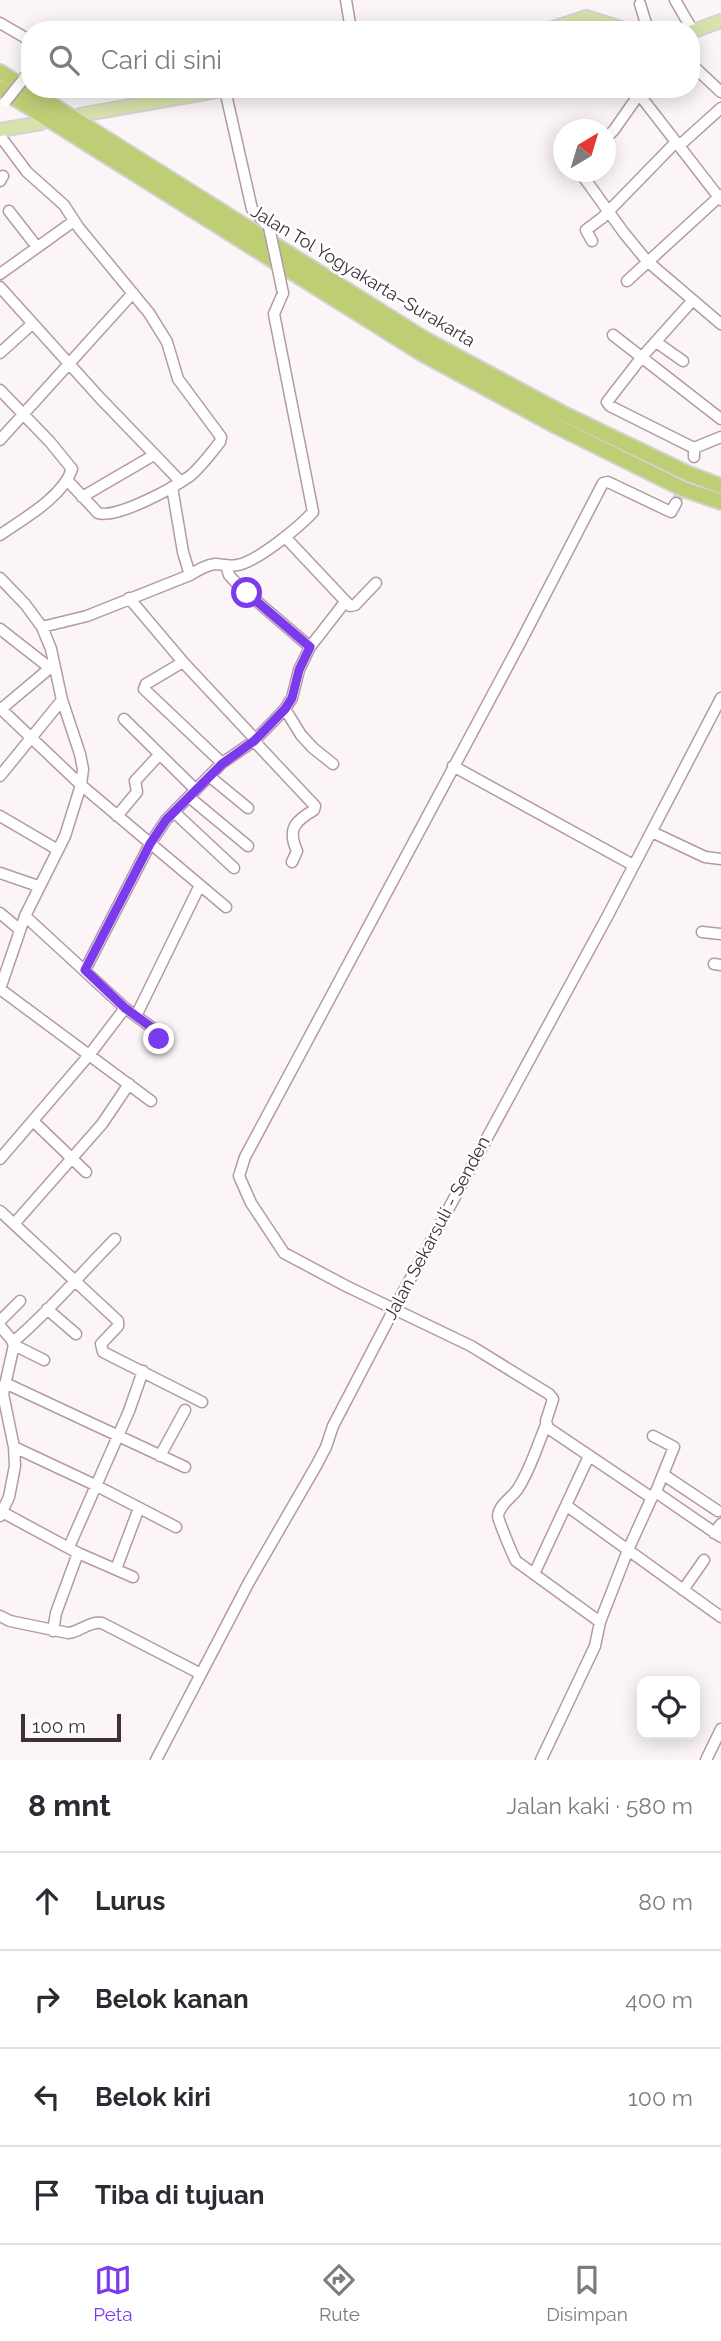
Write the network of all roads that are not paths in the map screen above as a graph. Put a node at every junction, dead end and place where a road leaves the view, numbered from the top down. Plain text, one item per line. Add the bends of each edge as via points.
1 (346, 0) edge
2 (675, 0) edge
3 (640, 4) dead end
4 (350, 21) edge
5 (571, 21) edge
6 (596, 21) edge
7 (645, 21) edge
8 (687, 21) edge
9 (721, 21) edge
10 (0, 23) edge
11 (700, 28) edge
12 (21, 35) edge
13 (0, 72) edge
14 (700, 72) edge
15 (21, 82) edge
16 (21, 85) edge
17 (721, 92) edge
18 (41, 98) edge
19 (179, 98) edge
20 (228, 98) edge
21 (635, 98) edge
22 (644, 98) edge
23 (2, 100) edge
24 (721, 108) edge
25 (80, 115) dead end
26 (41, 123) dead end
27 (616, 127) edge
28 (0, 130) edge
29 (0, 136) edge
30 (678, 144) junction
31 (587, 182) edge
32 (720, 198) edge
33 (9, 211) dead end
34 (608, 212) junction
35 (74, 220) junction
36 (593, 241) dead end
37 (37, 247) junction
38 (647, 261) junction
39 (0, 274) edge
40 (627, 281) dead end
41 (0, 287) edge
42 (133, 293) junction
43 (693, 300) junction
44 (32, 324) junction
45 (721, 324) edge
46 (613, 335) dead end
47 (656, 342) junction
48 (0, 353) edge
49 (641, 358) junction
50 (683, 361) dead end
51 (69, 364) junction
52 (0, 390) edge
53 (519, 398) junction
54 (24, 414) junction
55 (559, 419) junction
56 (721, 419) edge
57 (721, 437) edge
58 (0, 440) edge
59 (154, 455) junction
60 (67, 480) junction
61 (176, 484) junction
62 (721, 486) edge
63 (82, 496) junction
64 (676, 503) dead end
65 (721, 504) edge
66 (0, 535) edge
67 (285, 537) junction
68 (226, 565) junction
69 (190, 575) junction
70 (0, 578) edge
71 (376, 583) dead end
72 (129, 598) junction
73 (345, 602) junction
74 (42, 627) junction
75 (0, 629) edge
76 (310, 647) junction
77 (183, 662) junction
78 (53, 668) junction
79 (721, 698) edge
80 (62, 700) junction
81 (0, 709) edge
82 (285, 709) junction
83 (124, 719) dead end
84 (31, 737) junction
85 (255, 740) junction
86 (159, 755) junction
87 (222, 764) junction
88 (333, 764) dead end
89 (453, 766) junction
90 (0, 776) edge
91 (209, 776) junction
92 (80, 785) junction
93 (192, 793) junction
94 (248, 808) dead end
95 (174, 812) junction
96 (0, 816) edge
97 (117, 816) junction
98 (652, 832) junction
99 (150, 844) junction
100 (248, 846) dead end
101 (58, 850) junction
102 (721, 859) edge
103 (292, 862) dead end
104 (633, 865) junction
105 (234, 868) dead end
106 (0, 873) edge
107 (200, 885) junction
108 (38, 886) junction
109 (226, 907) dead end
110 (0, 913) edge
111 (26, 916) junction
112 (20, 930) junction
113 (702, 932) dead end
114 (721, 934) edge
115 (85, 970) junction
116 (0, 989) edge
117 (125, 1008) junction
118 (136, 1016) junction
119 (154, 1047) dead end
120 (90, 1054) junction
121 (129, 1084) junction
122 (150, 1101) dead end
123 (33, 1121) junction
124 (72, 1158) junction
125 (0, 1159) edge
126 (86, 1172) dead end
127 (0, 1211) edge
128 (13, 1224) junction
129 (115, 1239) dead end
130 (73, 1280) junction
131 (20, 1301) dead end
132 (47, 1309) junction
133 (394, 1309) junction
134 (0, 1321) edge
135 (0, 1326) edge
136 (76, 1334) dead end
137 (13, 1343) junction
138 (44, 1360) dead end
139 (143, 1371) junction
140 (5, 1383) junction
141 (202, 1402) dead end
142 (185, 1410) dead end
143 (546, 1425) junction
144 (653, 1436) dead end
145 (117, 1437) junction
146 (14, 1447) junction
147 (160, 1456) junction
148 (589, 1456) junction
149 (185, 1467) dead end
150 (664, 1475) junction
151 (97, 1486) junction
152 (653, 1496) junction
153 (567, 1506) junction
154 (139, 1508) junction
155 (718, 1511) dead end
156 (1, 1514) edge
157 (176, 1527) dead end
158 (719, 1531) edge
159 (74, 1550) junction
160 (628, 1550) junction
161 (704, 1560) dead end
162 (116, 1569) junction
163 (534, 1574) junction
164 (133, 1577) dead end
165 (683, 1590) junction
166 (0, 1616) edge
167 (721, 1618) edge
168 (600, 1622) junction
169 (53, 1631) junction
170 (201, 1674) junction
171 (721, 1729) edge
172 (156, 1760) edge
173 (541, 1760) edge
174 (706, 1760) edge

1 - 4 street
2 - 8 street
3 - 7 street
5 - 6 main road
9 - 11 main road
10 - 12 street
13 - 16 highway, Jalan Tol Yogyakarta–Surakarta
14 - 17 street
15 - 23 street, bridge
18 - 53 highway, Jalan Tol Yogyakarta–Surakarta
19 - 25 main road
20 - 67 street, bridge via 252,209 269,227 283,293 274,314 313,512
21 - 27 street
22 - 30 street
23 - 53 highway, Jalan Tol Yogyakarta–Surakarta via 421,353
24 - 30 street
26 - 28 main road
29 - 35 street via 24,169
30 - 32 street
30 - 34 street
31 - 34 street
32 - 38 street
33 - 37 street
34 - 36 street via 586,230
34 - 38 street
35 - 37 street
35 - 42 street
37 - 39 street
38 - 40 street
38 - 43 street
41 - 44 street
42 - 51 street
42 - 61 street via 167,342 178,379 221,437 198,468
43 - 45 street
43 - 47 street
44 - 48 street
44 - 51 street
46 - 49 street
47 - 49 street
47 - 50 street
49 - 56 street
49 - 57 street via 607,401 610,406 694,453
51 - 54 street
51 - 59 street
52 - 54 street
53 - 55 highway, Jalan Tol Yogyakarta–Surakarta
54 - 58 street
54 - 60 street via 71,467
55 - 62 highway, Jalan Tol Yogyakarta–Surakarta
55 - 65 highway, Jalan Tol Yogyakarta–Surakarta via 683,489
59 - 61 street
59 - 63 street
60 - 63 street
60 - 66 street
61 - 63 street via 105,515
61 - 69 street
64 - 89 street via 671,512 608,482 603,484
67 - 68 street via 250,560
67 - 73 street
68 - 69 street via 213,564
68 - 76 street via 238,585
69 - 72 street
70 - 74 street
71 - 73 street via 355,605
72 - 74 street via 87,616
72 - 77 street
73 - 76 street
74 - 78 street
75 - 78 street
76 - 82 street
77 - 85 street
77 - 87 street via 144,689
78 - 80 street
78 - 81 street
79 - 98 street, Jalan Sekarsuli - Senden
80 - 84 street
80 - 92 street via 82,760
81 - 84 street
82 - 85 street
82 - 88 street via 301,735
83 - 86 street
84 - 90 street
84 - 92 street
85 - 87 street
85 - 103 street via 315,806 295,823 292,838 297,851
86 - 93 street
86 - 97 street via 135,781 137,792
87 - 91 street
89 - 104 street
89 - 133 street via 239,1176 284,1253
91 - 93 street
91 - 94 street
92 - 97 street
92 - 101 street
93 - 95 street
93 - 100 street
95 - 99 street
95 - 105 street
96 - 101 street
97 - 99 street
98 - 102 street via 705,857
98 - 104 street, Jalan Sekarsuli - Senden
99 - 107 street
99 - 115 street
101 - 108 street
104 - 133 street, Jalan Sekarsuli - Senden
106 - 108 street
107 - 109 street
107 - 118 street
108 - 111 street
110 - 112 street
111 - 112 street
111 - 115 street
112 - 116 street
113 - 114 street
115 - 117 street
116 - 120 street
117 - 118 street
117 - 120 street
118 - 119 street via 159,1033
120 - 121 street
120 - 123 street
121 - 122 street
121 - 124 street
123 - 124 street
123 - 125 street
124 - 126 street
124 - 128 street
127 - 128 street
128 - 130 street
129 - 130 street
130 - 132 street
130 - 139 street via 118,1321 101,1349
131 - 134 street
132 - 136 street
132 - 137 street
133 - 143 street via 471,1346 549,1394 553,1399
133 - 170 street, Jalan Sekarsuli - Senden via 321,1457
135 - 137 street
137 - 138 street
137 - 140 street
139 - 141 street
139 - 145 street
140 - 145 street
140 - 146 street
142 - 147 street
143 - 148 street
143 - 163 street via 522,1481 498,1516 513,1557
144 - 150 street via 674,1447
145 - 147 street
145 - 151 street
146 - 151 street
146 - 156 street via 11,1490
147 - 149 street
148 - 152 street
148 - 153 street
150 - 152 street
150 - 155 street
151 - 154 street
151 - 159 street
152 - 158 street
152 - 160 street
153 - 160 street
153 - 163 street
154 - 157 street
154 - 162 street
156 - 159 street
159 - 162 street
159 - 169 street
160 - 165 street
160 - 168 street
161 - 165 street
162 - 164 street
163 - 168 street
165 - 167 street
166 - 169 street
168 - 173 street via 595,1646
169 - 170 street via 73,1633 102,1623
170 - 172 street, Jalan Sekarsuli - Senden
171 - 174 street

